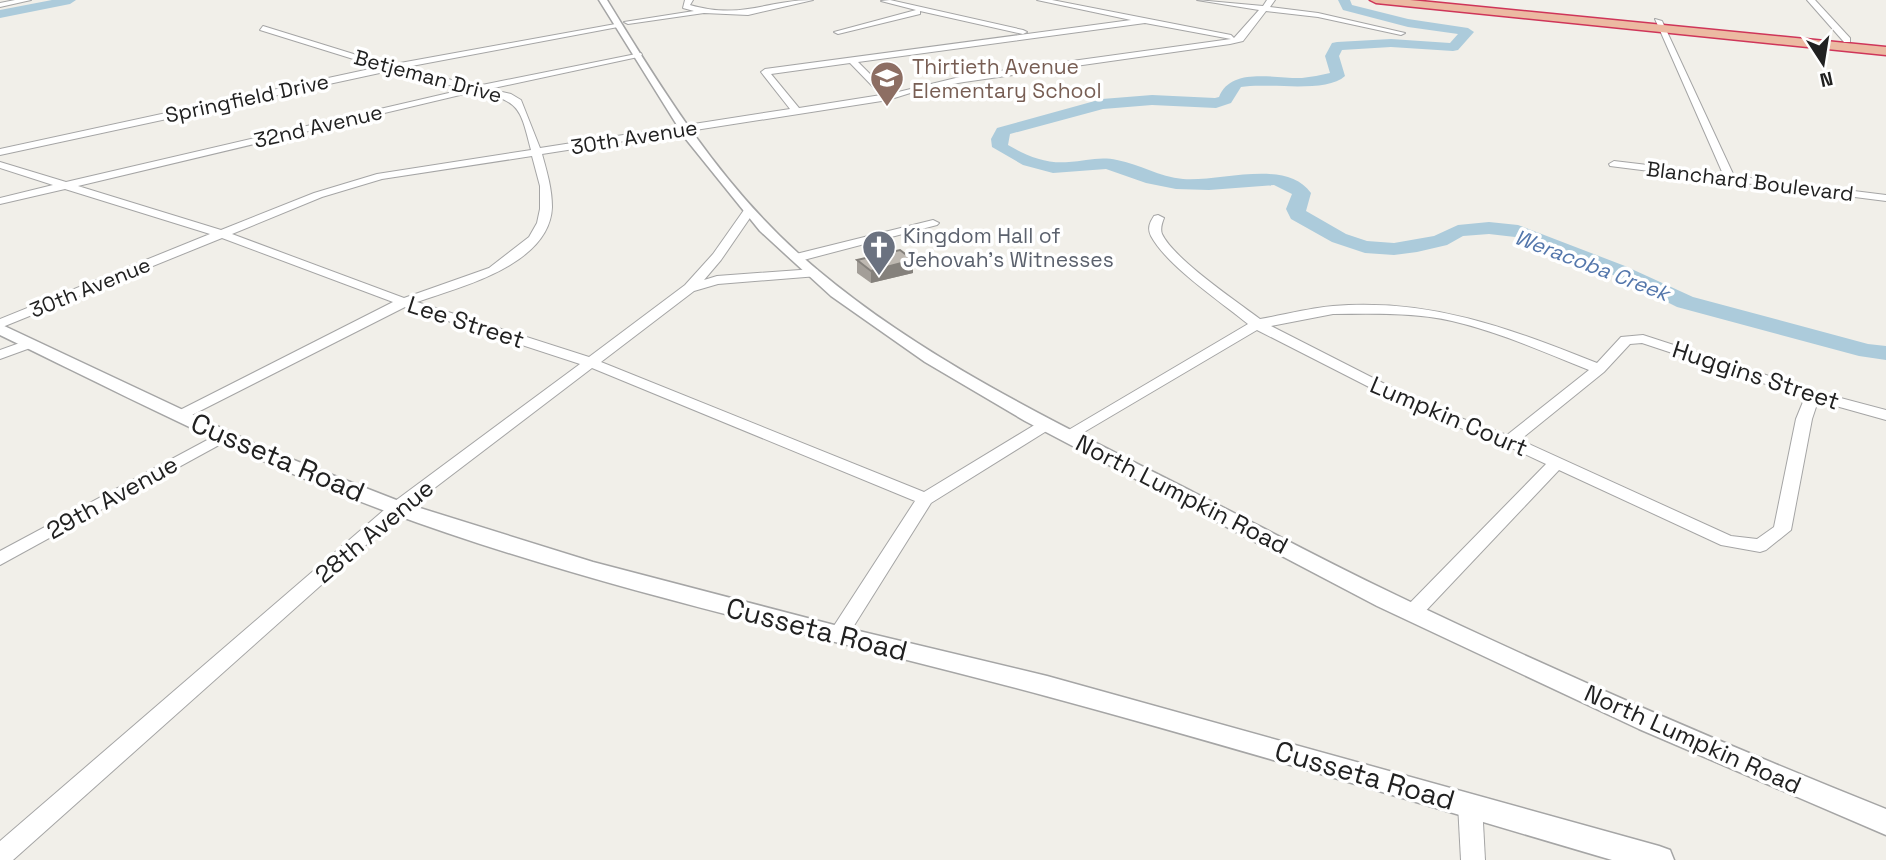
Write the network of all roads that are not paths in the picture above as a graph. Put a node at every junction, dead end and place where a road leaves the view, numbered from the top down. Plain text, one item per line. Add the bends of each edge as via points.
1 (27, 0) edge
2 (603, 0) edge
3 (689, 0) edge
4 (808, 0) edge
5 (1041, 0) edge
6 (1201, 0) edge
7 (1376, 0) edge
8 (1431, 0) edge
9 (1811, 0) edge
10 (885, 1) edge
11 (1268, 4) edge
12 (0, 5) edge
13 (919, 11) junction
14 (703, 12) junction
15 (1147, 20) junction
16 (621, 24) junction
17 (1660, 25) junction
18 (263, 28) dead end
19 (838, 32) dead end
20 (1401, 33) dead end
21 (1036, 35) junction
22 (1240, 39) junction
23 (1847, 40) junction
24 (1886, 44) edge
25 (1886, 51) edge
26 (638, 55) junction
27 (851, 59) junction
28 (389, 68) junction
29 (480, 88) junction
30 (888, 97) junction
31 (796, 111) junction
32 (687, 129) junction
33 (0, 152) edge
34 (536, 152) junction
35 (1614, 164) dead end
36 (0, 166) edge
37 (1730, 179) junction
38 (67, 185) junction
39 (1886, 198) edge
40 (0, 201) edge
41 (748, 212) junction
42 (1158, 218) dead end
43 (933, 223) dead end
44 (221, 234) junction
45 (796, 258) junction
46 (814, 273) junction
47 (690, 288) junction
48 (404, 302) junction
49 (0, 324) edge
50 (1257, 324) junction
51 (0, 329) edge
52 (1626, 340) joint
53 (28, 344) junction
54 (0, 355) edge
55 (592, 363) junction
56 (1599, 369) junction
57 (1813, 395) junction
58 (181, 415) junction
59 (1886, 415) edge
60 (1047, 424) junction
61 (1068, 435) junction
62 (224, 436) junction
63 (1509, 441) junction
64 (1557, 462) junction
65 (925, 499) junction
66 (397, 508) junction
67 (0, 559) edge
68 (1412, 613) junction
69 (838, 635) junction
70 (1469, 804) junction
71 (1886, 822) edge
72 (0, 856) edge
73 (1473, 860) edge
74 (1659, 860) edge

1 - 12 street
2 - 16 street, North Lumpkin Road
3 - 14 street via 686,6
4 - 14 street, Springfield Drive via 746,14
5 - 15 street
6 - 11 street
7 - 17 highway
8 - 17 highway
9 - 23 street
10 - 13 street
11 - 20 street
11 - 22 street
13 - 19 street
13 - 21 street
14 - 16 street, Springfield Drive
15 - 21 street
15 - 22 street
16 - 26 street, North Lumpkin Road
16 - 28 street, Springfield Drive
17 - 23 highway
17 - 25 highway
17 - 37 street
18 - 28 street, Betjeman Drive
21 - 27 street
22 - 30 street, 30th Avenue via 964,79
23 - 24 highway
26 - 29 street, 32nd Avenue
26 - 32 street, North Lumpkin Road
27 - 30 street
27 - 31 street via 765,72
28 - 29 street, Betjeman Drive
28 - 33 street, Springfield Drive
29 - 34 street, Betjeman Drive via 518,102
29 - 38 street, 32nd Avenue
30 - 31 street, 30th Avenue
31 - 32 street, 30th Avenue
32 - 34 street, 30th Avenue
32 - 41 street, North Lumpkin Road
34 - 44 street, 30th Avenue via 381,176 318,195
34 - 48 street, Betjeman Drive via 546,209 534,239 493,271
35 - 37 street, Blanchard Boulevard
36 - 38 street, Lee Street
37 - 39 street, Blanchard Boulevard
38 - 40 street, 32nd Avenue
38 - 44 street, Lee Street
41 - 45 street, North Lumpkin Road
41 - 47 street, 28th Avenue
42 - 50 street, Lumpkin Court via 1156,233 1169,250
43 - 45 street
44 - 48 street, Lee Street
44 - 49 street, 30th Avenue
45 - 46 street, North Lumpkin Road
46 - 47 street via 718,280
46 - 60 street, North Lumpkin Road via 891,332
47 - 55 street, 28th Avenue
48 - 55 street, Lee Street
48 - 58 street, Betjeman Drive
50 - 56 street via 1334,310 1450,316 1507,332
50 - 61 street
50 - 63 street, Lumpkin Court via 1423,409
51 - 53 street, Cusseta Road
52 - 56 street
52 - 57 street, Huggins Street via 1643,339
53 - 54 street, 30th Avenue
53 - 58 street, Cusseta Road
55 - 65 street, Lee Street
55 - 66 street, 28th Avenue
56 - 63 street
57 - 59 street, Huggins Street
57 - 64 street, Lumpkin Court via 1782,530 1760,546 1727,541
58 - 62 street, Cusseta Road
60 - 61 street, North Lumpkin Road
60 - 65 street
61 - 68 street, North Lumpkin Road
62 - 66 street, Cusseta Road
62 - 67 street, 29th Avenue
63 - 64 street, Lumpkin Court
64 - 68 street
65 - 69 street
66 - 69 street, Cusseta Road via 589,569
66 - 72 street, 28th Avenue
68 - 71 street, North Lumpkin Road via 1791,784
69 - 70 street, Cusseta Road via 1047,686
70 - 73 street
70 - 74 street, Cusseta Road

